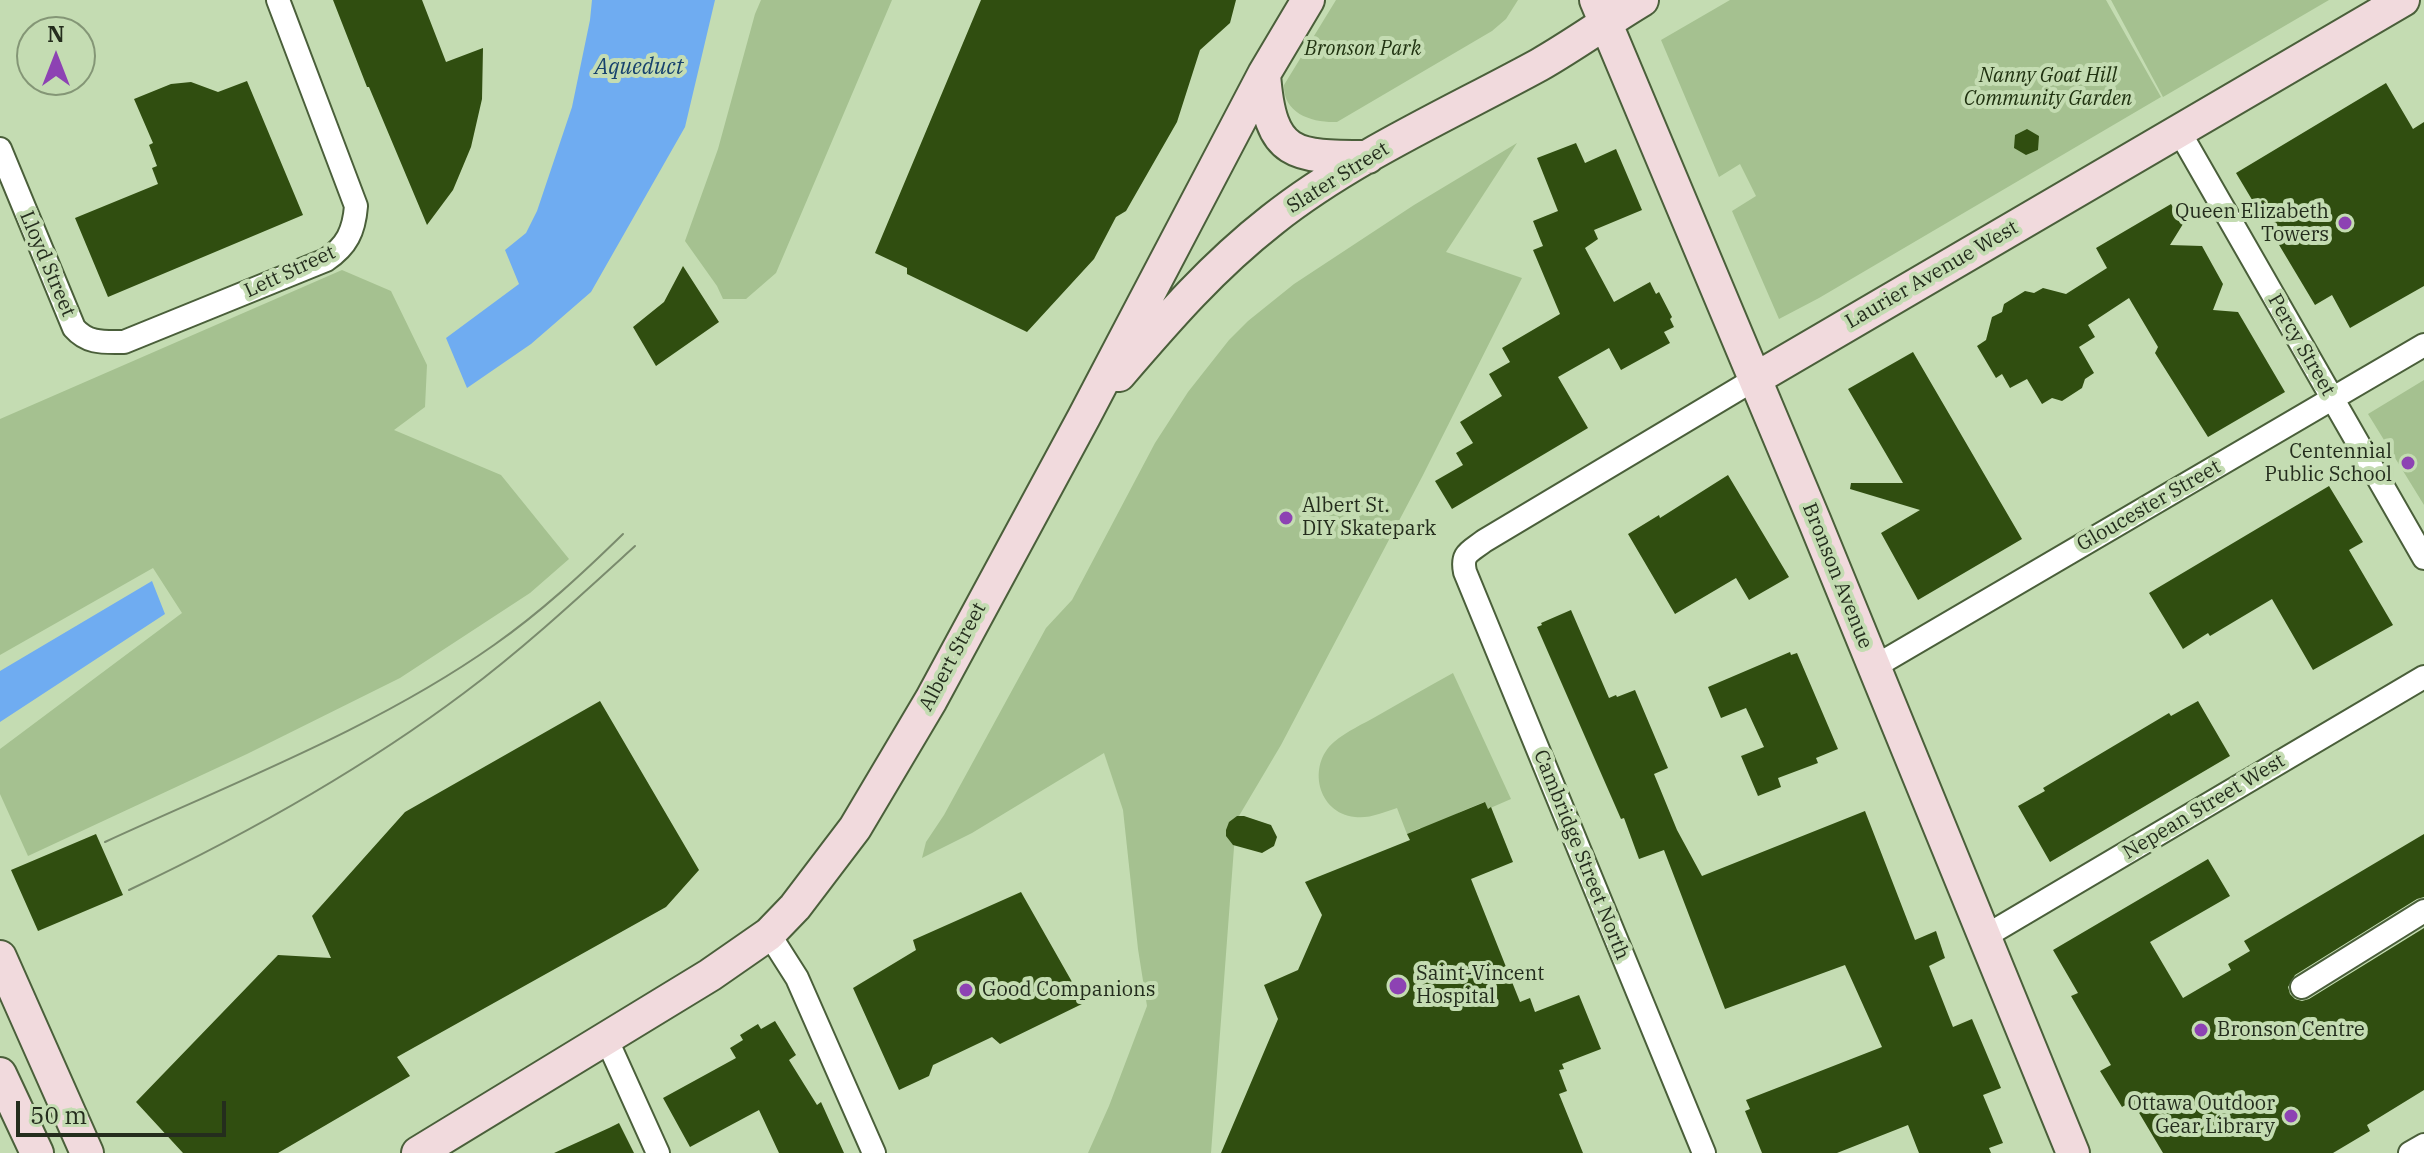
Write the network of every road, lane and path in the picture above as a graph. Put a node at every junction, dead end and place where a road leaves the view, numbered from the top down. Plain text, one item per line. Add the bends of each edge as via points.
1 (278, 0) edge
2 (1308, 0) edge
3 (1642, 0) edge
4 (2403, 0) edge
5 (1601, 11) edge
6 (1264, 74) junction
7 (2179, 131) junction
8 (0, 149) edge
9 (1368, 157) junction
10 (124, 342) joint
11 (2424, 345) edge
12 (1755, 379) junction
13 (2332, 399) junction
14 (1084, 417) junction
15 (1465, 555) joint
16 (2424, 558) edge
17 (1874, 667) junction
18 (2424, 677) edge
19 (2424, 911) edge
20 (769, 934) junction
21 (1984, 937) junction
22 (0, 957) edge
23 (2302, 987) dead end
24 (606, 1038) junction
25 (0, 1074) edge
26 (2424, 1145) edge
27 (426, 1151) edge
28 (37, 1153) edge
29 (87, 1153) edge
30 (658, 1153) edge
31 (874, 1153) edge
32 (1704, 1153) edge
33 (2073, 1153) edge
34 (2410, 1153) edge

1 - 10 street, Lett Street via 356,206 350,238 326,260
2 - 6 main road, Albert Street
3 - 5 main road, Slater Street
4 - 7 main road, Laurier Avenue West
5 - 9 main road, Slater Street via 1544,62
5 - 12 main road, Bronson Avenue
6 - 9 main road via 1271,120 1284,143 1302,154
6 - 14 main road, Albert Street
7 - 12 main road, Laurier Avenue West
7 - 13 street, Percy Street
8 - 10 street, Lloyd Street via 74,328 96,342
9 - 14 main road, Slater Street via 1234,251 1191,292
11 - 13 street, Gloucester Street
12 - 15 street, Laurier Avenue West
12 - 17 main road, Bronson Avenue
13 - 16 street, Percy Street
13 - 17 street, Gloucester Street
14 - 20 main road, Albert Street via 887,776 819,877
15 - 32 street, Cambridge Street North via 1465,572
17 - 21 main road, Bronson Avenue
18 - 21 street, Nepean Street West
19 - 23 street
20 - 24 main road, Albert Street
20 - 31 street via 797,978
21 - 33 main road, Bronson Avenue
22 - 29 main road
24 - 27 main road, Albert Street
24 - 30 street
25 - 28 main road
26 - 34 street

